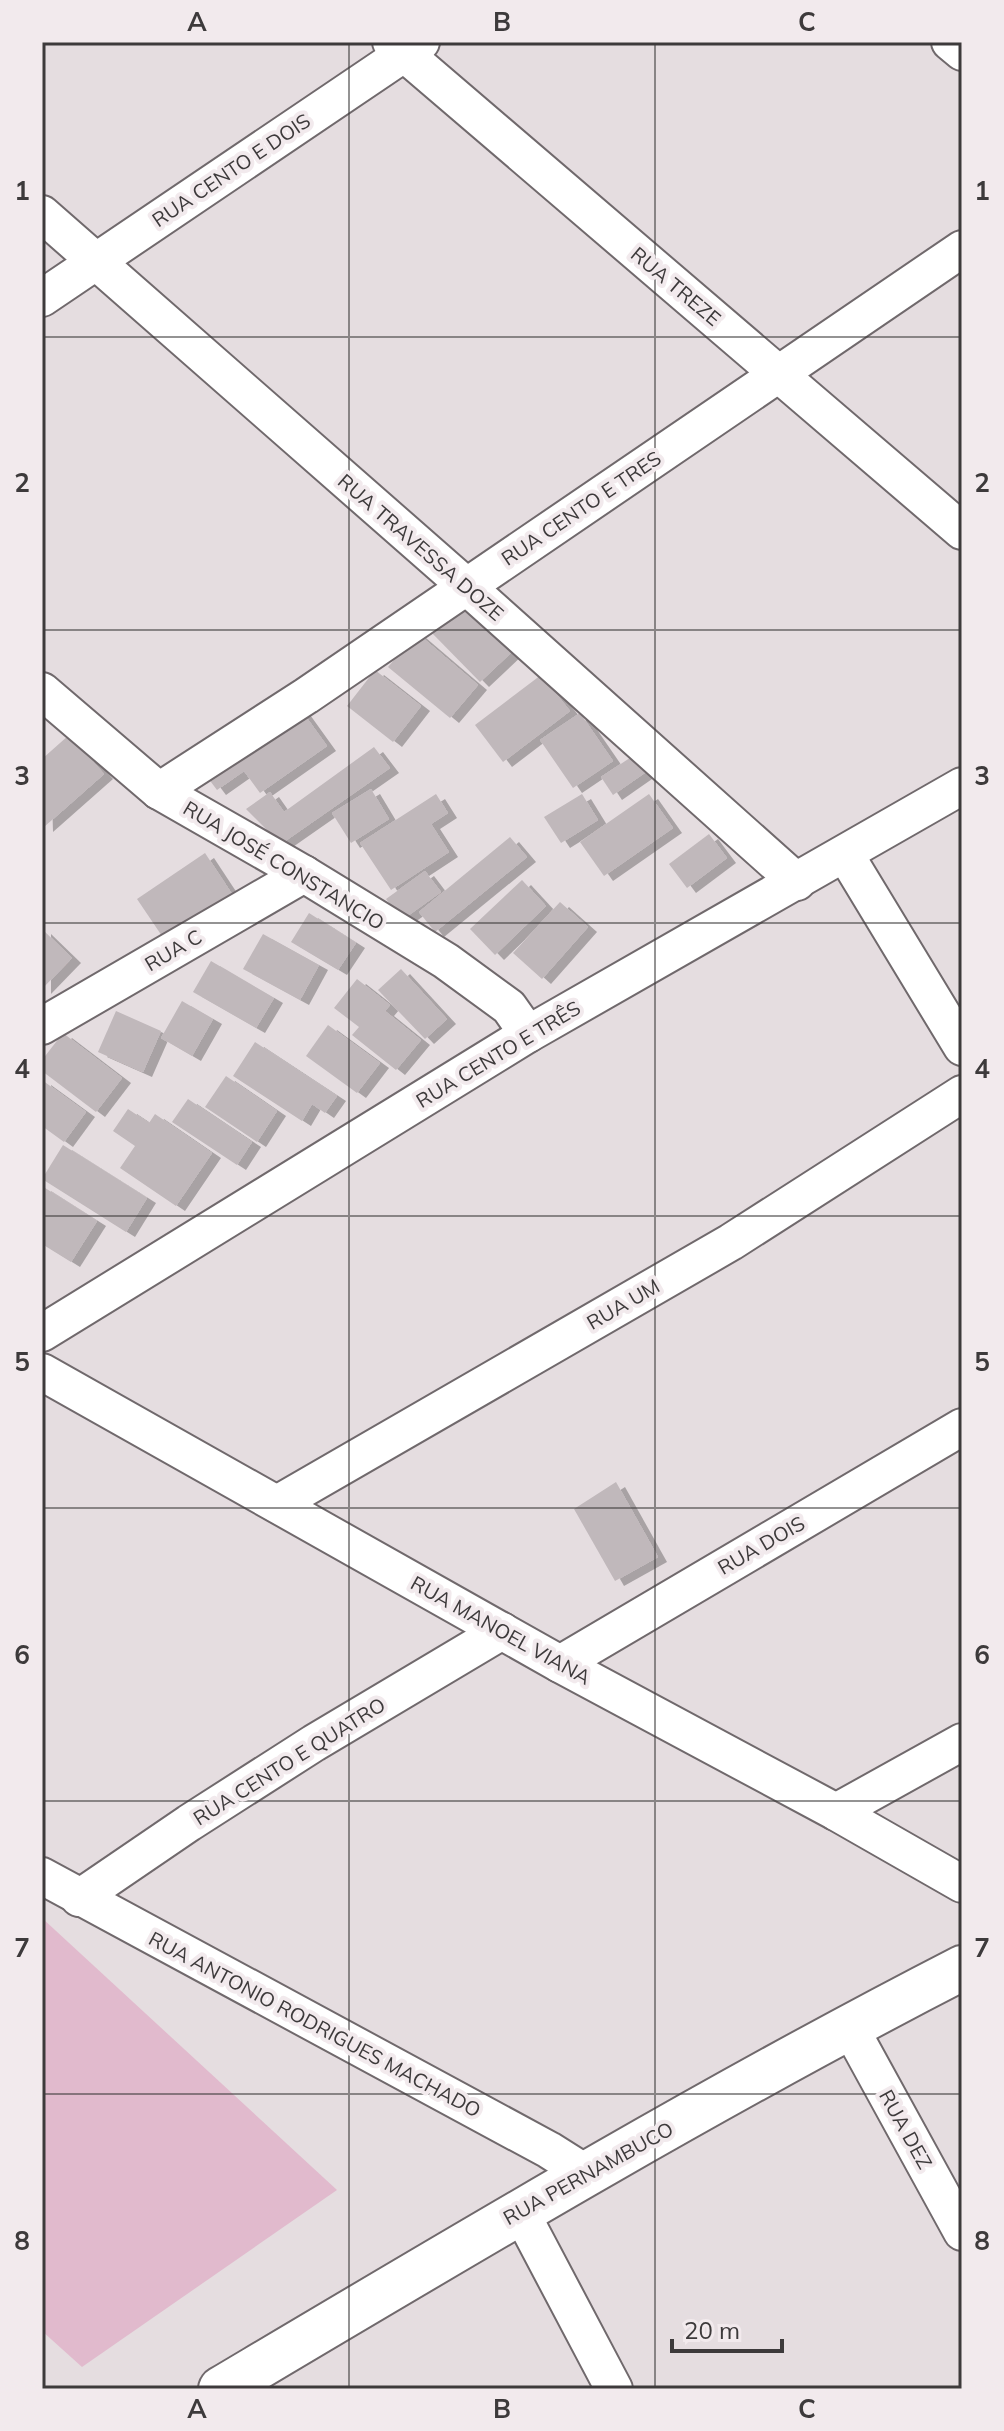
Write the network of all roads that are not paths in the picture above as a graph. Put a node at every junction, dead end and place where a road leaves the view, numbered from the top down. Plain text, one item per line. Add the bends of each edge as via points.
1 (950, 42) edge
2 (405, 46) edge
3 (962, 52) edge
4 (42, 214) edge
5 (962, 249) edge
6 (96, 262) junction
7 (42, 298) edge
8 (779, 373) junction
9 (962, 531) edge
10 (466, 586) junction
11 (42, 691) edge
12 (962, 786) edge
13 (159, 791) junction
14 (845, 854) junction
15 (304, 874) junction
16 (797, 882) junction
17 (42, 1026) edge
18 (528, 1034) junction
19 (962, 1047) edge
20 (962, 1094) edge
21 (42, 1333) edge
22 (42, 1372) edge
23 (962, 1427) edge
24 (277, 1504) junction
25 (502, 1631) junction
26 (560, 1664) junction
27 (962, 1742) edge
28 (836, 1812) junction
29 (42, 1876) edge
30 (962, 1884) edge
31 (79, 1898) junction
32 (962, 1968) edge
33 (849, 2026) junction
34 (587, 2174) junction
35 (520, 2211) junction
36 (962, 2232) edge
37 (221, 2389) edge
38 (614, 2389) edge

1 - 3 street
2 - 6 street, RUA CENTO E DOIS
2 - 8 street, RUA TREZE
4 - 6 street, RUA TRAVESSA DOZE
5 - 8 street, RUA CENTO E TRES
6 - 7 street, RUA CENTO E DOIS
6 - 10 street, RUA TRAVESSA DOZE
8 - 9 street, RUA TREZE
8 - 10 street, RUA CENTO E TRES
10 - 13 street, RUA CENTO E TRES
10 - 16 street, RUA TRAVESSA DOZE
11 - 13 street, RUA JOSÉ CONSTANCIO
12 - 14 street, RUA CENTO E TRÊS
13 - 15 street, RUA JOSÉ CONSTANCIO
14 - 16 street, RUA CENTO E TRÊS
14 - 19 street
15 - 17 street, RUA C
15 - 18 street, RUA JOSÉ CONSTANCIO via 446,961 509,1007
16 - 18 street, RUA CENTO E TRÊS
18 - 21 street, RUA CENTO E TRÊS
20 - 24 street, RUA UM via 731,1242
22 - 24 street, RUA MANOEL VIANA
23 - 26 street, RUA DOIS
24 - 25 street, RUA MANOEL VIANA
25 - 26 street, RUA MANOEL VIANA
25 - 31 street, RUA CENTO E QUATRO via 314,1743
26 - 28 street, RUA MANOEL VIANA
27 - 28 street
28 - 30 street, RUA MANOEL VIANA
29 - 31 street, RUA ANTONIO RODRIGUES MACHADO
31 - 34 street, RUA ANTONIO RODRIGUES MACHADO
32 - 33 street, RUA PERNAMBUCO
33 - 34 street, RUA PERNAMBUCO
33 - 36 street, RUA DEZ
34 - 35 street, RUA PERNAMBUCO
35 - 37 street, RUA PERNAMBUCO
35 - 38 street

